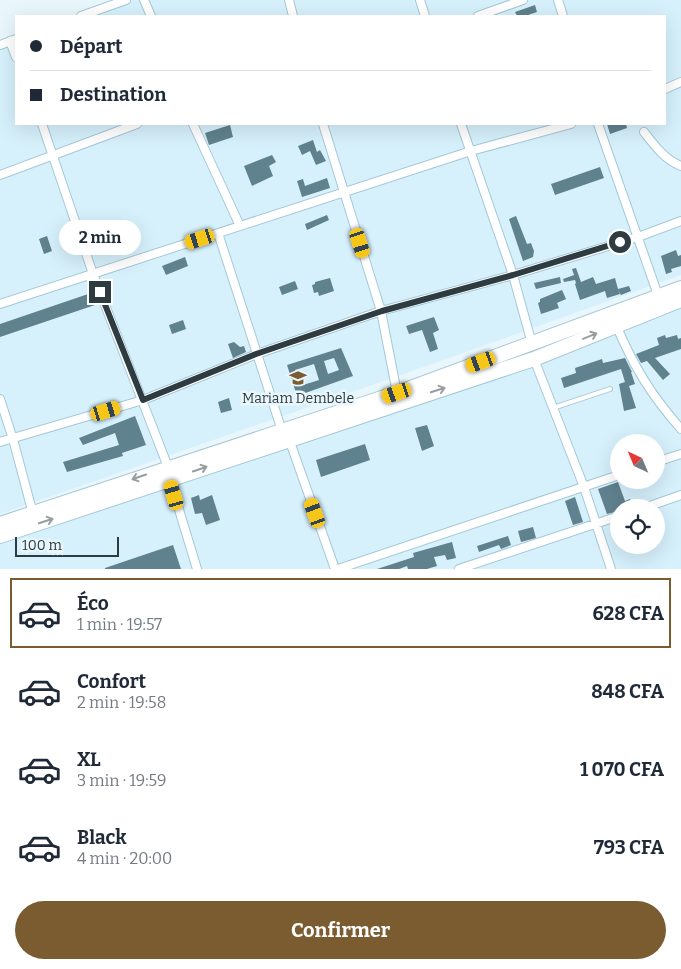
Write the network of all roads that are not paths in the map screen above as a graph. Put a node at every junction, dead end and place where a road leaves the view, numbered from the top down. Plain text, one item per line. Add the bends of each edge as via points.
1 (126, 0) edge
2 (144, 0) edge
3 (289, 0) edge
4 (420, 0) edge
5 (523, 0) edge
6 (558, 0) edge
7 (84, 15) edge
8 (150, 15) edge
9 (293, 15) edge
10 (425, 15) edge
11 (481, 15) edge
12 (563, 15) edge
13 (13, 40) edge
14 (0, 45) edge
15 (681, 82) edge
16 (666, 88) edge
17 (42, 125) edge
18 (134, 125) edge
19 (193, 125) edge
20 (323, 125) edge
21 (462, 125) edge
22 (567, 125) edge
23 (598, 125) edge
24 (644, 132) dead end
25 (471, 152) junction
26 (54, 156) junction
27 (681, 166) edge
28 (0, 175) edge
29 (343, 192) junction
30 (681, 221) edge
31 (240, 226) junction
32 (218, 233) junction
33 (638, 237) junction
34 (93, 274) junction
35 (513, 275) junction
36 (681, 288) edge
37 (659, 298) junction
38 (681, 300) edge
39 (0, 304) edge
40 (382, 311) junction
41 (616, 325) junction
42 (532, 344) junction
43 (256, 354) junction
44 (534, 358) junction
45 (610, 389) dead end
46 (397, 393) junction
47 (0, 399) edge
48 (143, 400) junction
49 (553, 408) junction
50 (681, 428) edge
51 (285, 435) junction
52 (13, 438) junction
53 (0, 442) edge
54 (681, 454) edge
55 (665, 459) edge
56 (169, 473) junction
57 (610, 478) edge
58 (584, 487) junction
59 (681, 495) edge
60 (665, 501) edge
61 (33, 514) junction
62 (610, 519) edge
63 (0, 524) edge
64 (596, 524) junction
65 (0, 536) edge
66 (197, 569) edge
67 (336, 569) edge
68 (459, 569) edge
69 (611, 569) edge

1 - 7 street
2 - 8 street
3 - 9 street
4 - 10 street
5 - 11 street
6 - 12 street
13 - 14 street
15 - 16 street
17 - 26 street
18 - 26 street
19 - 31 street
20 - 29 street
21 - 25 street
22 - 25 street
23 - 33 street
24 - 27 street via 663,155
25 - 29 street
25 - 35 street
26 - 28 street
26 - 34 street
29 - 31 street
29 - 40 street
30 - 33 street
31 - 32 street
32 - 34 street
32 - 43 street
33 - 35 street
33 - 37 street
34 - 39 street
34 - 48 street
35 - 40 street
35 - 42 street
36 - 37 highway
37 - 42 highway
38 - 41 highway
40 - 43 street
40 - 46 street
44 -> 41 highway
41 - 50 street via 638,372 656,400
42 - 46 highway
43 - 48 street
43 - 51 street
44 - 49 street
51 -> 44 highway
45 - 49 lane
46 - 51 highway
47 - 52 street
48 - 52 street
48 - 56 street
49 - 58 street
51 - 56 highway
51 - 67 street
52 - 53 street
52 - 61 street
54 - 55 street
56 -> 61 highway
65 -> 56 highway
56 - 66 street
57 - 58 street
58 - 64 street
58 - 67 street
59 - 60 street
61 - 63 highway
62 - 64 street
64 - 68 street
64 - 69 street

